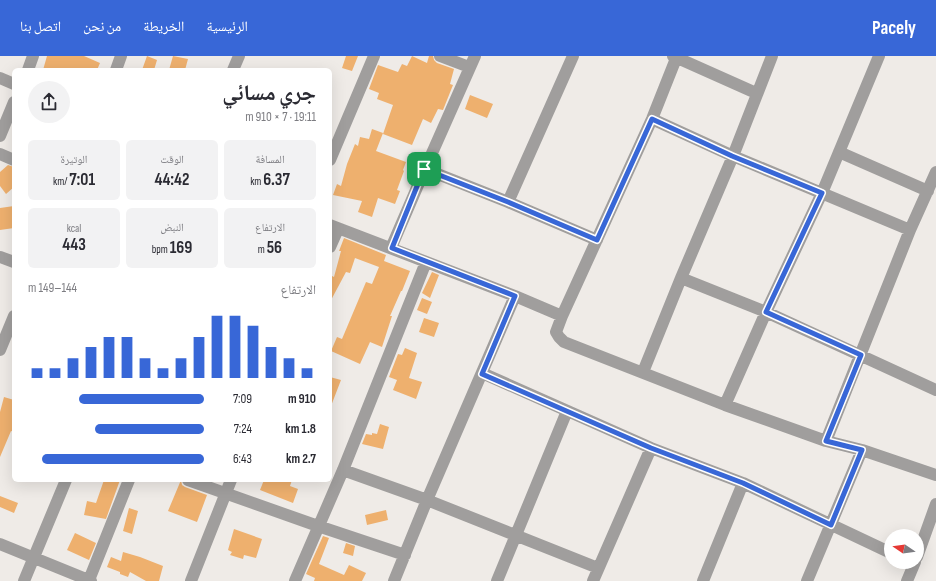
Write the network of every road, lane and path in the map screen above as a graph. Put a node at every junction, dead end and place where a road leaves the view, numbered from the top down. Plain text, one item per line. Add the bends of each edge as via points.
1 (33, 56) edge
2 (121, 56) edge
3 (239, 56) edge
4 (374, 56) edge
5 (440, 56) edge
6 (475, 56) edge
7 (573, 56) edge
8 (676, 56) edge
9 (772, 56) edge
10 (879, 56) edge
11 (29, 68) edge
12 (117, 68) edge
13 (234, 68) edge
14 (470, 68) junction
15 (0, 78) edge
16 (12, 83) edge
17 (756, 93) junction
18 (12, 107) edge
19 (652, 119) junction
20 (0, 136) edge
21 (839, 152) junction
22 (0, 154) edge
23 (332, 155) edge
24 (732, 156) junction
25 (12, 159) edge
26 (424, 169) junction
27 (936, 172) edge
28 (928, 191) junction
29 (822, 193) junction
30 (508, 202) junction
31 (334, 227) edge
32 (910, 230) junction
33 (332, 237) edge
34 (597, 240) junction
35 (392, 248) junction
36 (0, 256) edge
37 (12, 261) edge
38 (426, 262) junction
39 (681, 278) junction
40 (515, 296) junction
41 (766, 312) junction
42 (562, 316) junction
43 (11, 334) edge
44 (0, 350) edge
45 (861, 355) junction
46 (643, 372) junction
47 (482, 374) junction
48 (936, 390) edge
49 (726, 405) junction
50 (567, 411) junction
51 (826, 441) junction
52 (651, 448) junction
53 (862, 450) junction
54 (342, 470) junction
55 (936, 475) edge
56 (65, 482) edge
57 (128, 482) edge
58 (193, 482) edge
59 (230, 482) edge
60 (743, 483) junction
61 (225, 494) junction
62 (427, 500) junction
63 (936, 504) edge
64 (831, 525) junction
65 (318, 526) junction
66 (924, 535) edge
67 (515, 536) junction
68 (0, 544) edge
69 (884, 550) edge
70 (405, 554) junction
71 (34, 558) junction
72 (598, 568) junction
73 (912, 569) edge
74 (90, 580) edge
75 (24, 581) edge
76 (191, 581) edge
77 (295, 581) edge
78 (394, 581) edge
79 (497, 581) edge
80 (593, 581) edge
81 (703, 581) edge
82 (807, 581) edge
83 (908, 581) edge

1 - 11 street
2 - 12 street
3 - 13 street
4 - 23 street
5 - 14 street
6 - 14 street
7 - 30 street
8 - 17 street
8 - 19 street
9 - 17 street
10 - 21 street
14 - 26 street
15 - 16 street
17 - 24 street
18 - 20 street
19 - 24 street
19 - 34 street
21 - 28 street
21 - 29 street
22 - 25 street
24 - 29 street
24 - 39 street
26 - 30 street
26 - 35 street
27 - 28 street
28 - 32 street
29 - 32 street
29 - 41 street
30 - 34 street
31 - 33 street
31 - 35 street
32 - 45 street
34 - 42 street
35 - 38 street
36 - 37 street
38 - 40 street
38 - 54 street
39 - 41 street
39 - 46 street
40 - 42 street
40 - 47 street
41 - 45 street
41 - 49 street
42 - 46 street via 556,332 564,342
43 - 44 street
45 - 48 street
45 - 51 street
46 - 49 street
47 - 50 street
47 - 62 street
49 - 51 street
50 - 52 street
50 - 67 street
51 - 53 street
52 - 60 street
52 - 72 street
53 - 55 street
53 - 64 street
54 - 62 street
54 - 65 street
56 - 71 street
57 - 74 street
58 - 61 street
59 - 61 street
60 - 64 street
60 - 81 street
61 - 65 street
61 - 76 street
62 - 67 street
62 - 70 street
63 - 66 street
64 - 69 street
64 - 82 street
65 - 70 street
65 - 77 street
67 - 72 street
67 - 79 street
68 - 71 street
70 - 78 street
71 - 74 street
71 - 75 street
72 - 80 street
73 - 83 street

